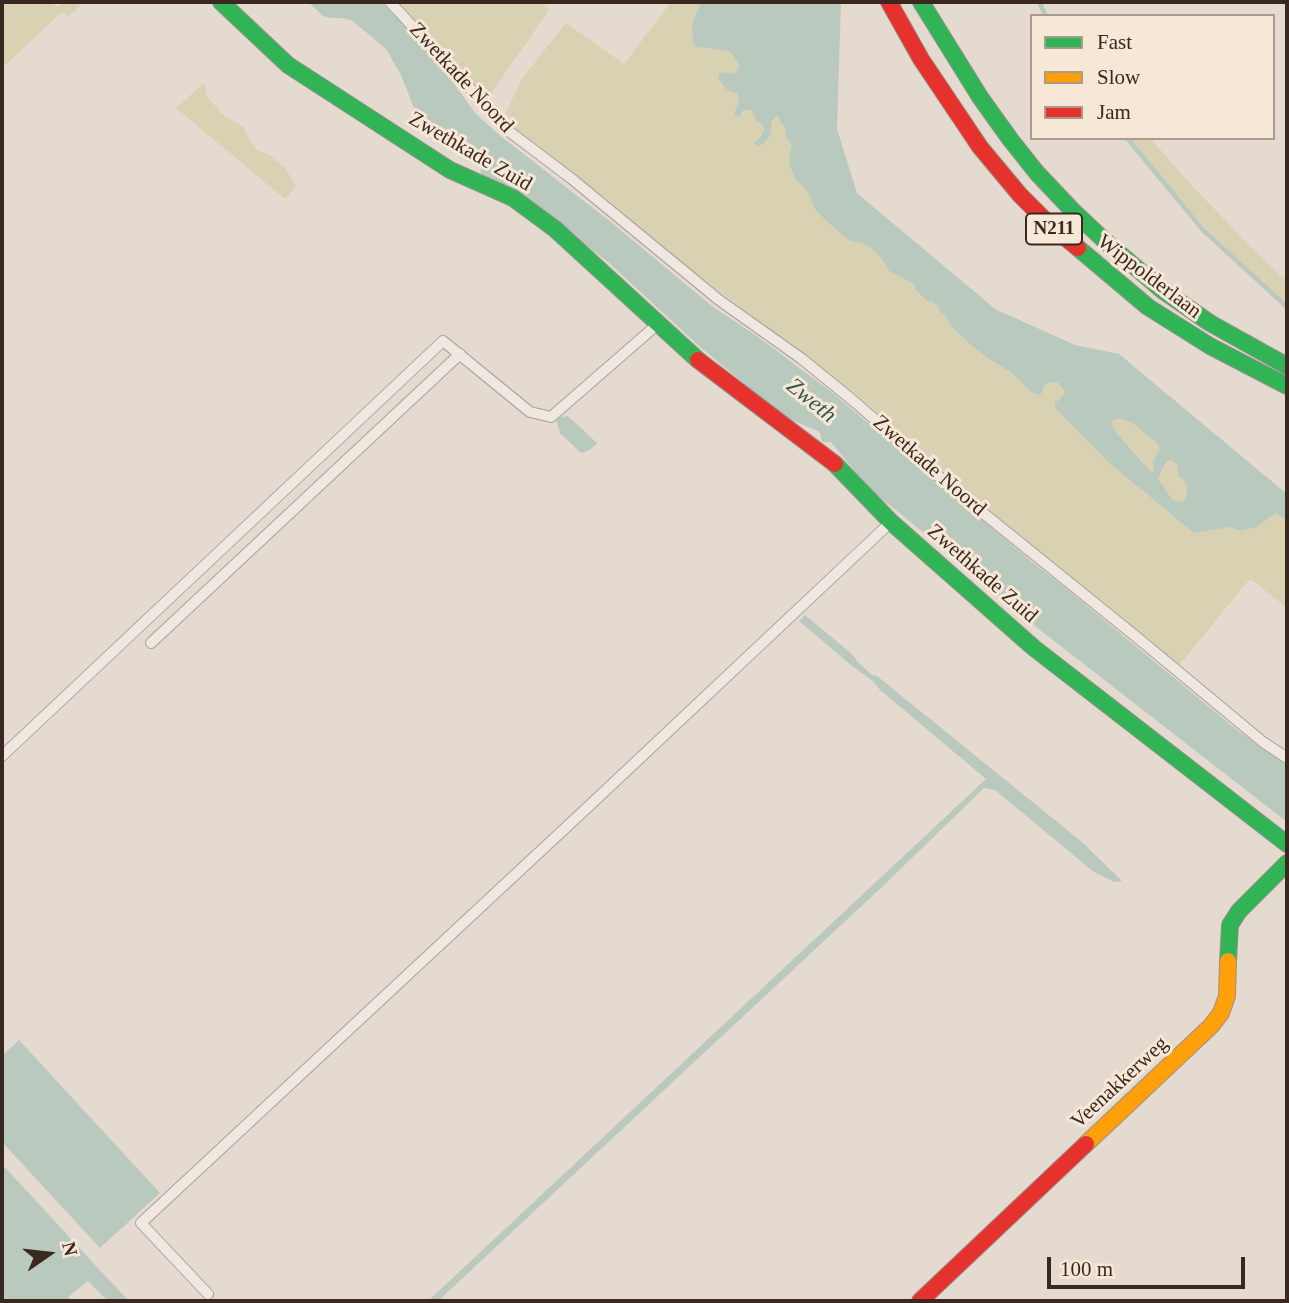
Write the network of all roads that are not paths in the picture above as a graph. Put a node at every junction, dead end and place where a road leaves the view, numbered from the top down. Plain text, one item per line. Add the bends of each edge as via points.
1 (220, 2) edge
2 (390, 2) edge
3 (889, 2) edge
4 (921, 2) edge
5 (659, 323) junction
6 (460, 354) junction
7 (1287, 366) edge
8 (1287, 386) edge
9 (891, 522) junction
10 (151, 643) dead end
11 (2, 756) edge
12 (1287, 758) edge
13 (1287, 844) edge
14 (1287, 863) edge
15 (208, 1294) dead end
16 (920, 1301) edge

1 - 5 street, Zwethkade Zuid via 288,65 450,170 513,198 555,229
2 - 12 street, Zwetkade Noord via 506,129 719,300 802,359 951,487
3 - 8 street, Wippolderlaan / N211 via 980,147 1050,225 1169,321
4 - 7 street, Wippolderlaan / N211 via 1002,128 1072,210 1163,290 1210,323
5 - 6 street via 551,417 530,412
5 - 9 street, Zwethkade Zuid via 703,365 831,460
6 - 10 street
6 - 11 street via 443,341
9 - 13 street, Zwethkade Zuid via 1034,648
9 - 15 street via 141,1223
14 - 16 street, Veenakkerweg via 1230,925 1227,996 1211,1026

